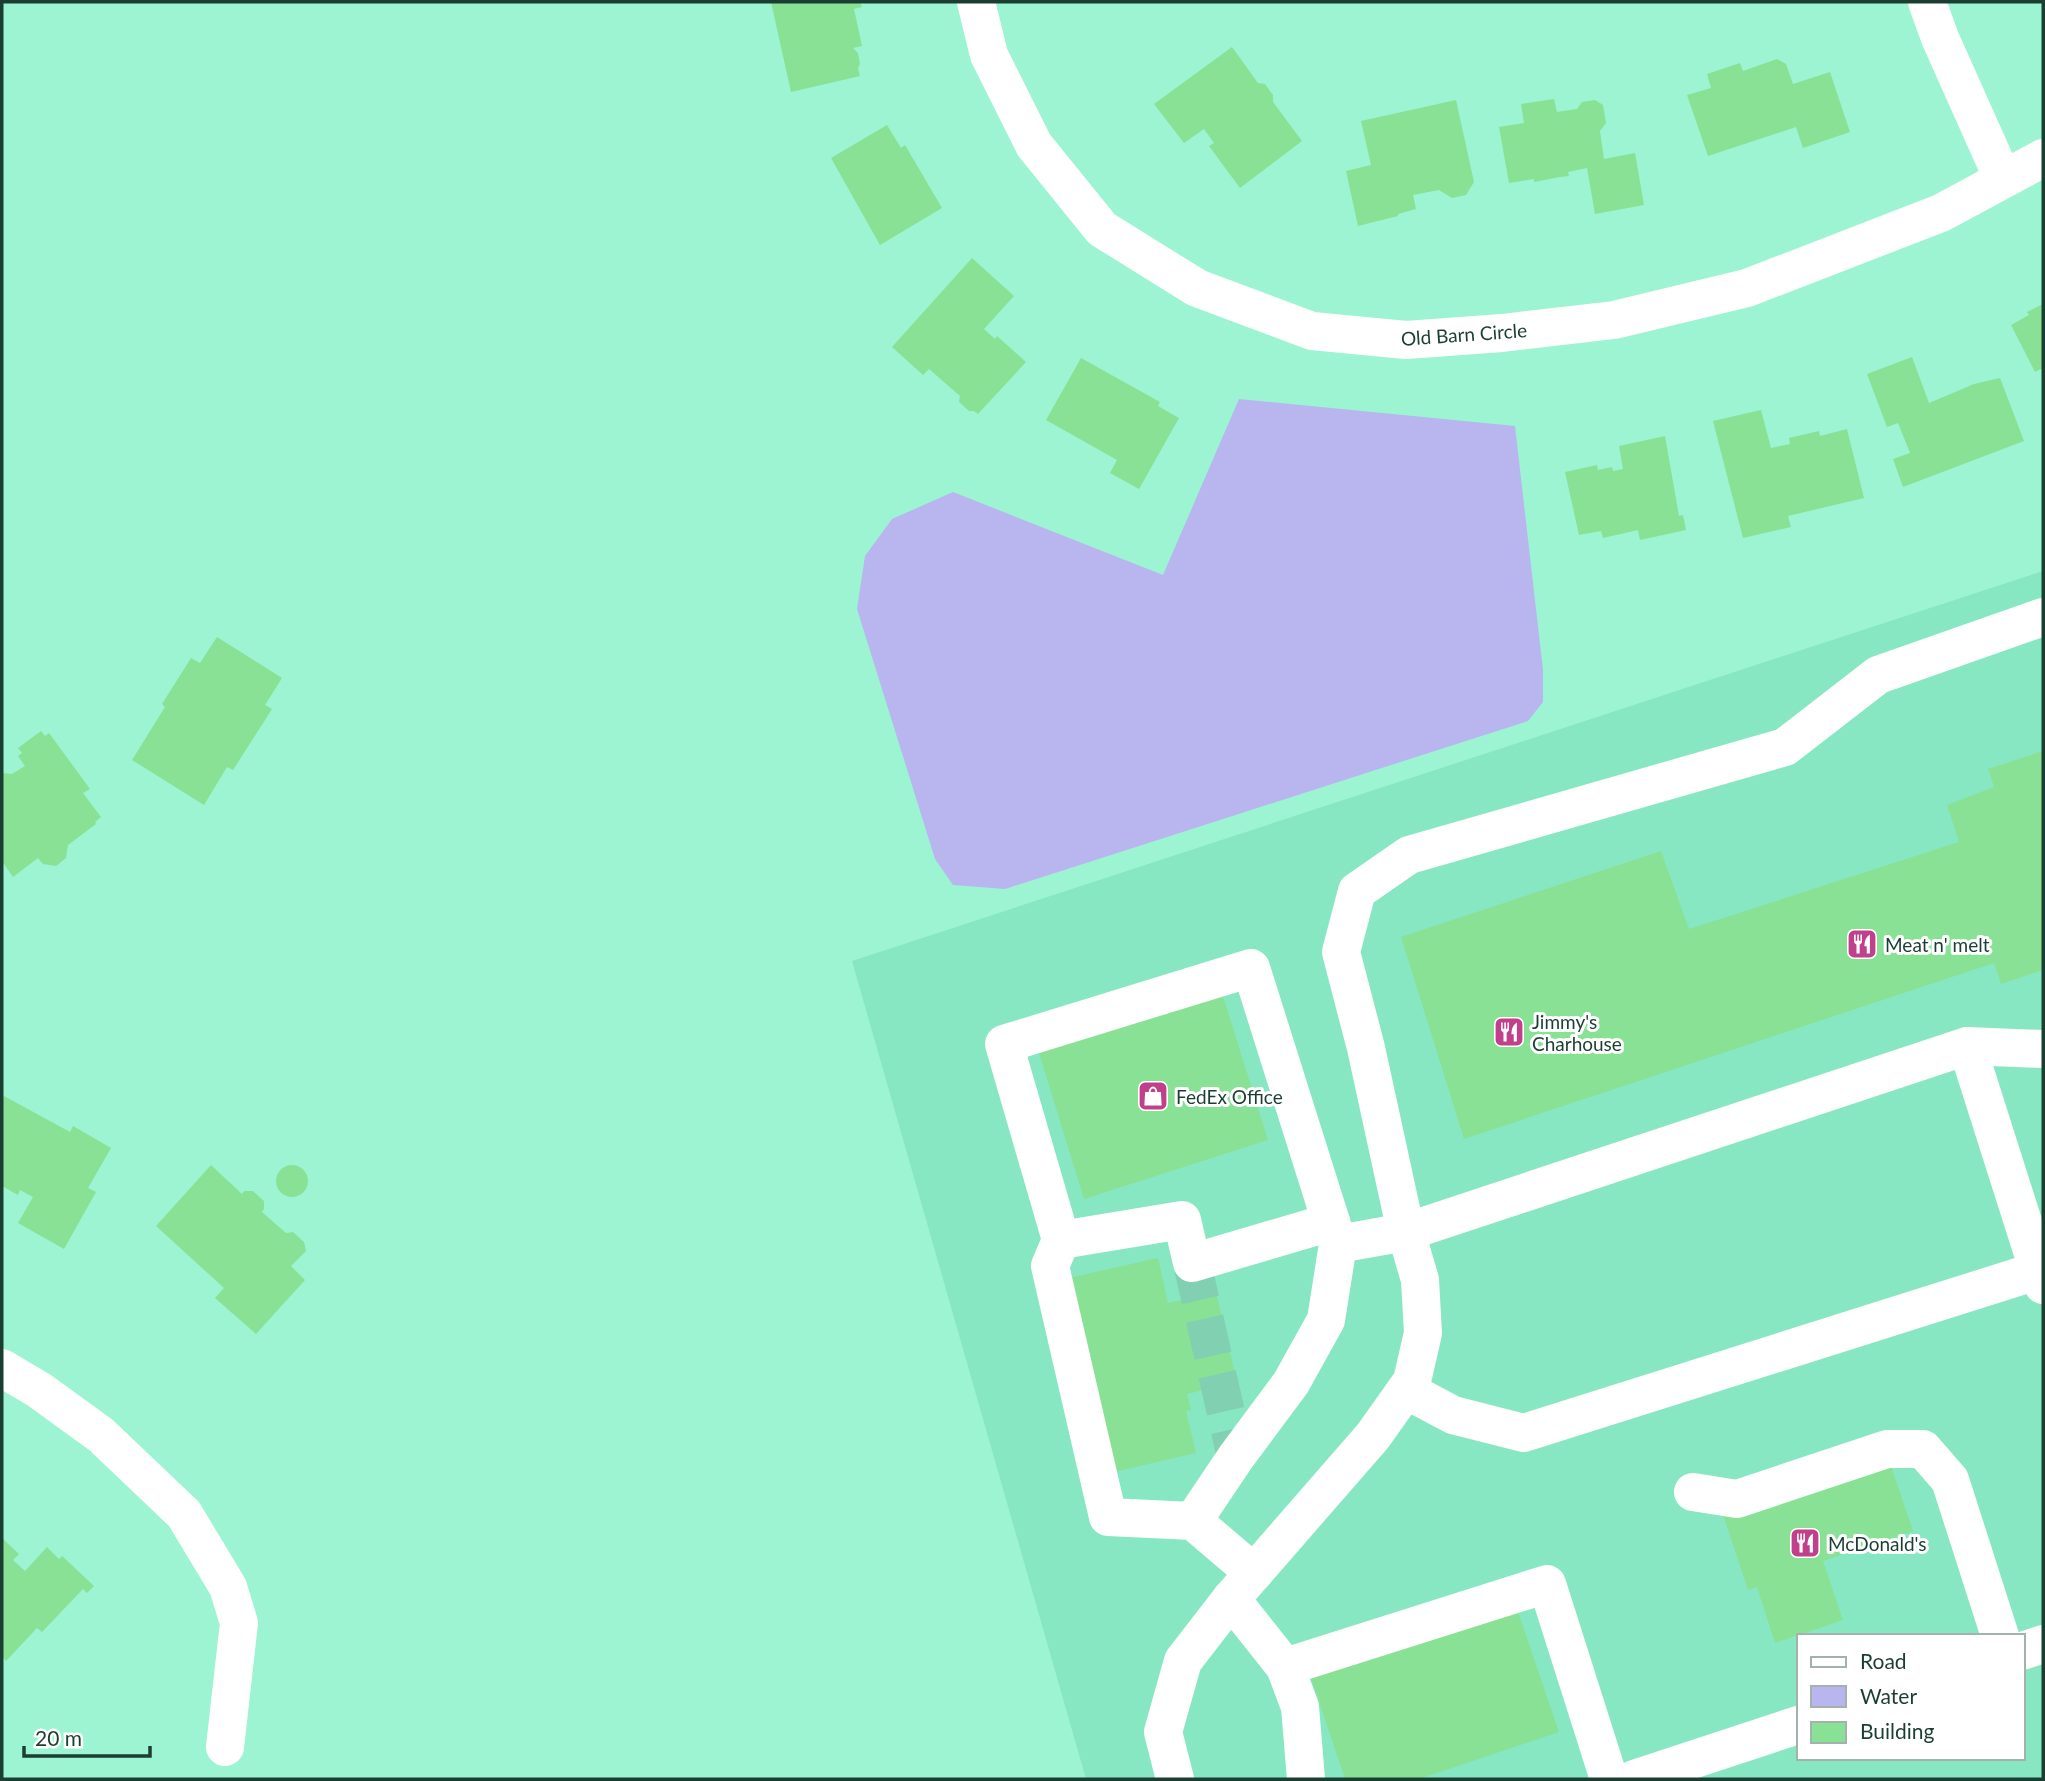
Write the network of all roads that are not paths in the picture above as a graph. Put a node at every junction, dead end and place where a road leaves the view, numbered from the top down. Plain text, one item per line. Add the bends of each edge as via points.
1 (976, 2) edge
2 (1927, 2) edge
3 (2043, 158) edge
4 (2003, 179) junction
5 (2043, 617) edge
6 (1967, 1046) junction
7 (2043, 1049) edge
8 (1406, 1232) junction
9 (1335, 1233) junction
10 (1061, 1240) junction
11 (2042, 1275) edge
12 (2, 1368) edge
13 (1406, 1390) junction
14 (1693, 1492) dead end
15 (1193, 1521) junction
16 (1243, 1586) junction
17 (1999, 1634) edge
18 (2043, 1644) edge
19 (2024, 1650) edge
20 (1285, 1667) junction
21 (1797, 1725) edge
22 (225, 1747) dead end
23 (1175, 1779) edge
24 (1306, 1779) edge
25 (1609, 1779) edge
26 (1634, 1779) edge

1 - 4 street, Old Barn Circle via 989,55 1034,145 1102,229 1198,288 1312,331 1406,340 1614,320 1747,288 1941,214
2 - 4 street
3 - 4 street, Old Barn Circle
5 - 8 street via 1878,675 1785,747 1409,855 1357,891 1341,952
6 - 7 street
6 - 8 street
6 - 11 street
8 - 9 street
8 - 13 street via 1420,1280 1423,1333
9 - 10 street via 1192,1263 1182,1220
9 - 10 street via 1251,968 1004,1044
9 - 15 street via 1326,1320 1291,1383
10 - 15 street via 1051,1266 1108,1517
11 - 13 street via 1524,1433 1453,1415
12 - 22 street via 101,1435 184,1514 222,1576 239,1623
13 - 16 street via 1373,1436
14 - 17 street via 1738,1499 1887,1449 1923,1449 1950,1480
15 - 16 street
16 - 20 street
16 - 23 street via 1183,1661 1163,1732
18 - 19 street
20 - 24 street via 1300,1707
20 - 25 street via 1547,1584
21 - 26 street

